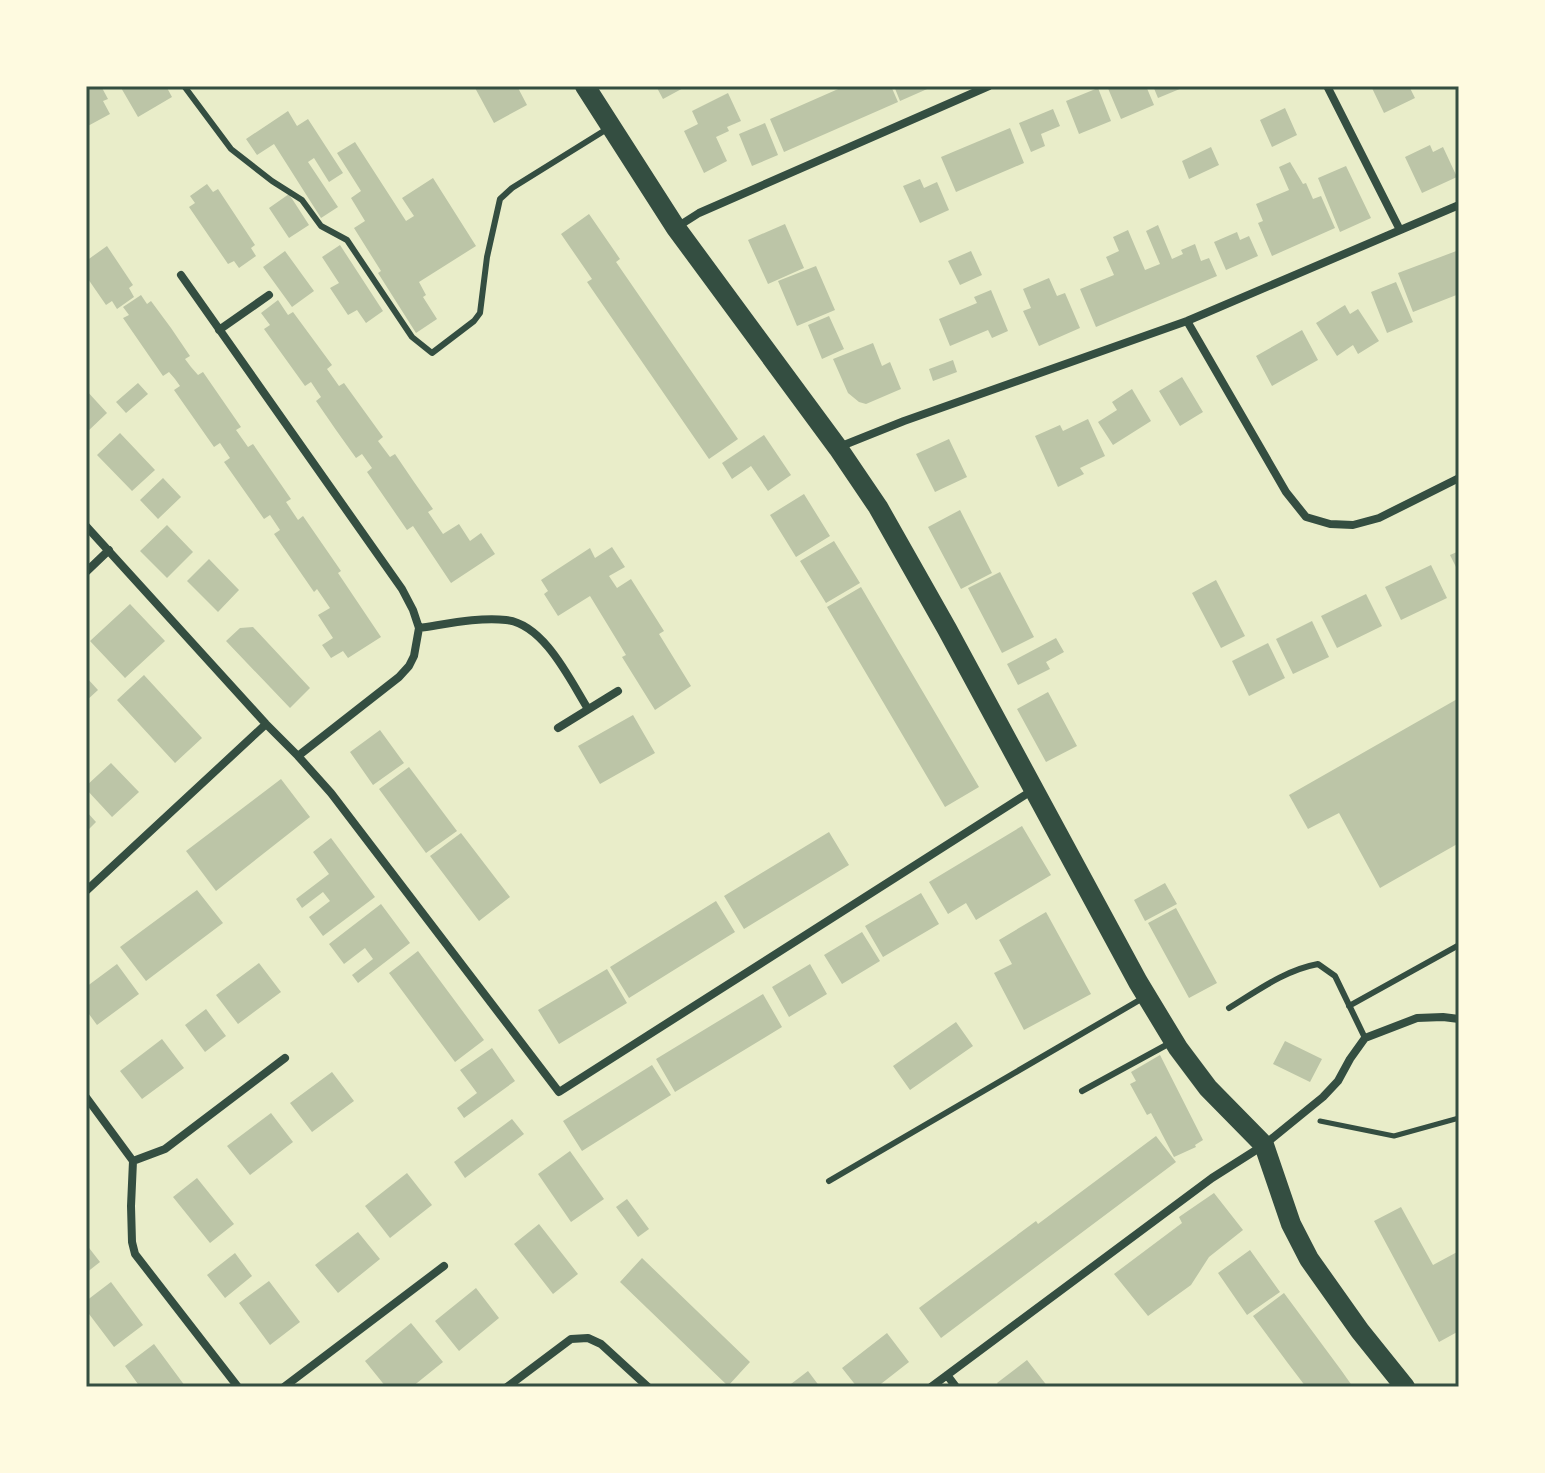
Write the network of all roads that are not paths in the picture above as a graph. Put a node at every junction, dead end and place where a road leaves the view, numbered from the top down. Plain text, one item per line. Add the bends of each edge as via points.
1 (184, 86) edge
2 (585, 86) edge
3 (989, 86) edge
4 (1327, 86) edge
5 (610, 127) junction
6 (1459, 205) edge
7 (676, 228) junction
8 (1400, 230) junction
9 (181, 275) dead end
10 (269, 295) dead end
11 (1187, 321) junction
12 (219, 330) junction
13 (838, 448) junction
14 (1459, 478) edge
15 (86, 526) edge
16 (109, 550) junction
17 (86, 572) edge
18 (419, 628) junction
19 (618, 691) dead end
20 (588, 709) junction
21 (266, 724) junction
22 (558, 728) dead end
23 (298, 756) junction
24 (1034, 789) junction
25 (86, 891) edge
26 (1459, 945) edge
27 (1147, 996) junction
28 (1349, 1006) junction
29 (1229, 1008) dead end
30 (1459, 1019) edge
31 (1365, 1038) junction
32 (1174, 1041) junction
33 (285, 1058) dead end
34 (1082, 1091) dead end
35 (86, 1097) edge
36 (1264, 1145) junction
37 (133, 1161) junction
38 (829, 1181) dead end
39 (444, 1266) dead end
40 (947, 1375) junction
41 (238, 1387) edge
42 (284, 1387) edge
43 (507, 1387) edge
44 (648, 1387) edge
45 (931, 1387) edge
46 (956, 1387) edge
47 (1405, 1387) edge

1 - 5 lane via 231,149 302,200 321,226 347,240 412,337 432,353 480,313 500,199
2 - 5 main road
3 - 7 street via 699,213
4 - 8 street
5 - 7 main road
6 - 8 street
7 - 13 main road
8 - 11 street
9 - 12 street
10 - 12 street
11 - 13 street
11 - 14 street via 1286,492 1306,517 1353,525 1379,518
12 - 18 street via 402,589
13 - 24 main road via 892,532
15 - 16 street
16 - 17 street
16 - 21 street
18 - 20 street via 508,620 527,627 547,645
18 - 23 street via 414,656 399,677
19 - 20 street
20 - 22 street
21 - 23 street
21 - 25 street
23 - 24 street via 559,1092
24 - 27 main road
26 - 28 lane
27 - 32 main road
27 - 38 lane
28 - 29 lane via 1335,976 1318,964 1303,966
28 - 31 lane
30 - 31 street via 1417,1018
31 - 36 street via 1323,1097
32 - 34 lane
32 - 36 main road via 1208,1088
33 - 37 street via 165,1149
35 - 37 street
36 - 40 street
36 - 47 main road via 1303,1249
37 - 41 street via 135,1254
39 - 42 street
40 - 45 street
40 - 46 street
43 - 44 street via 571,1339 588,1338

